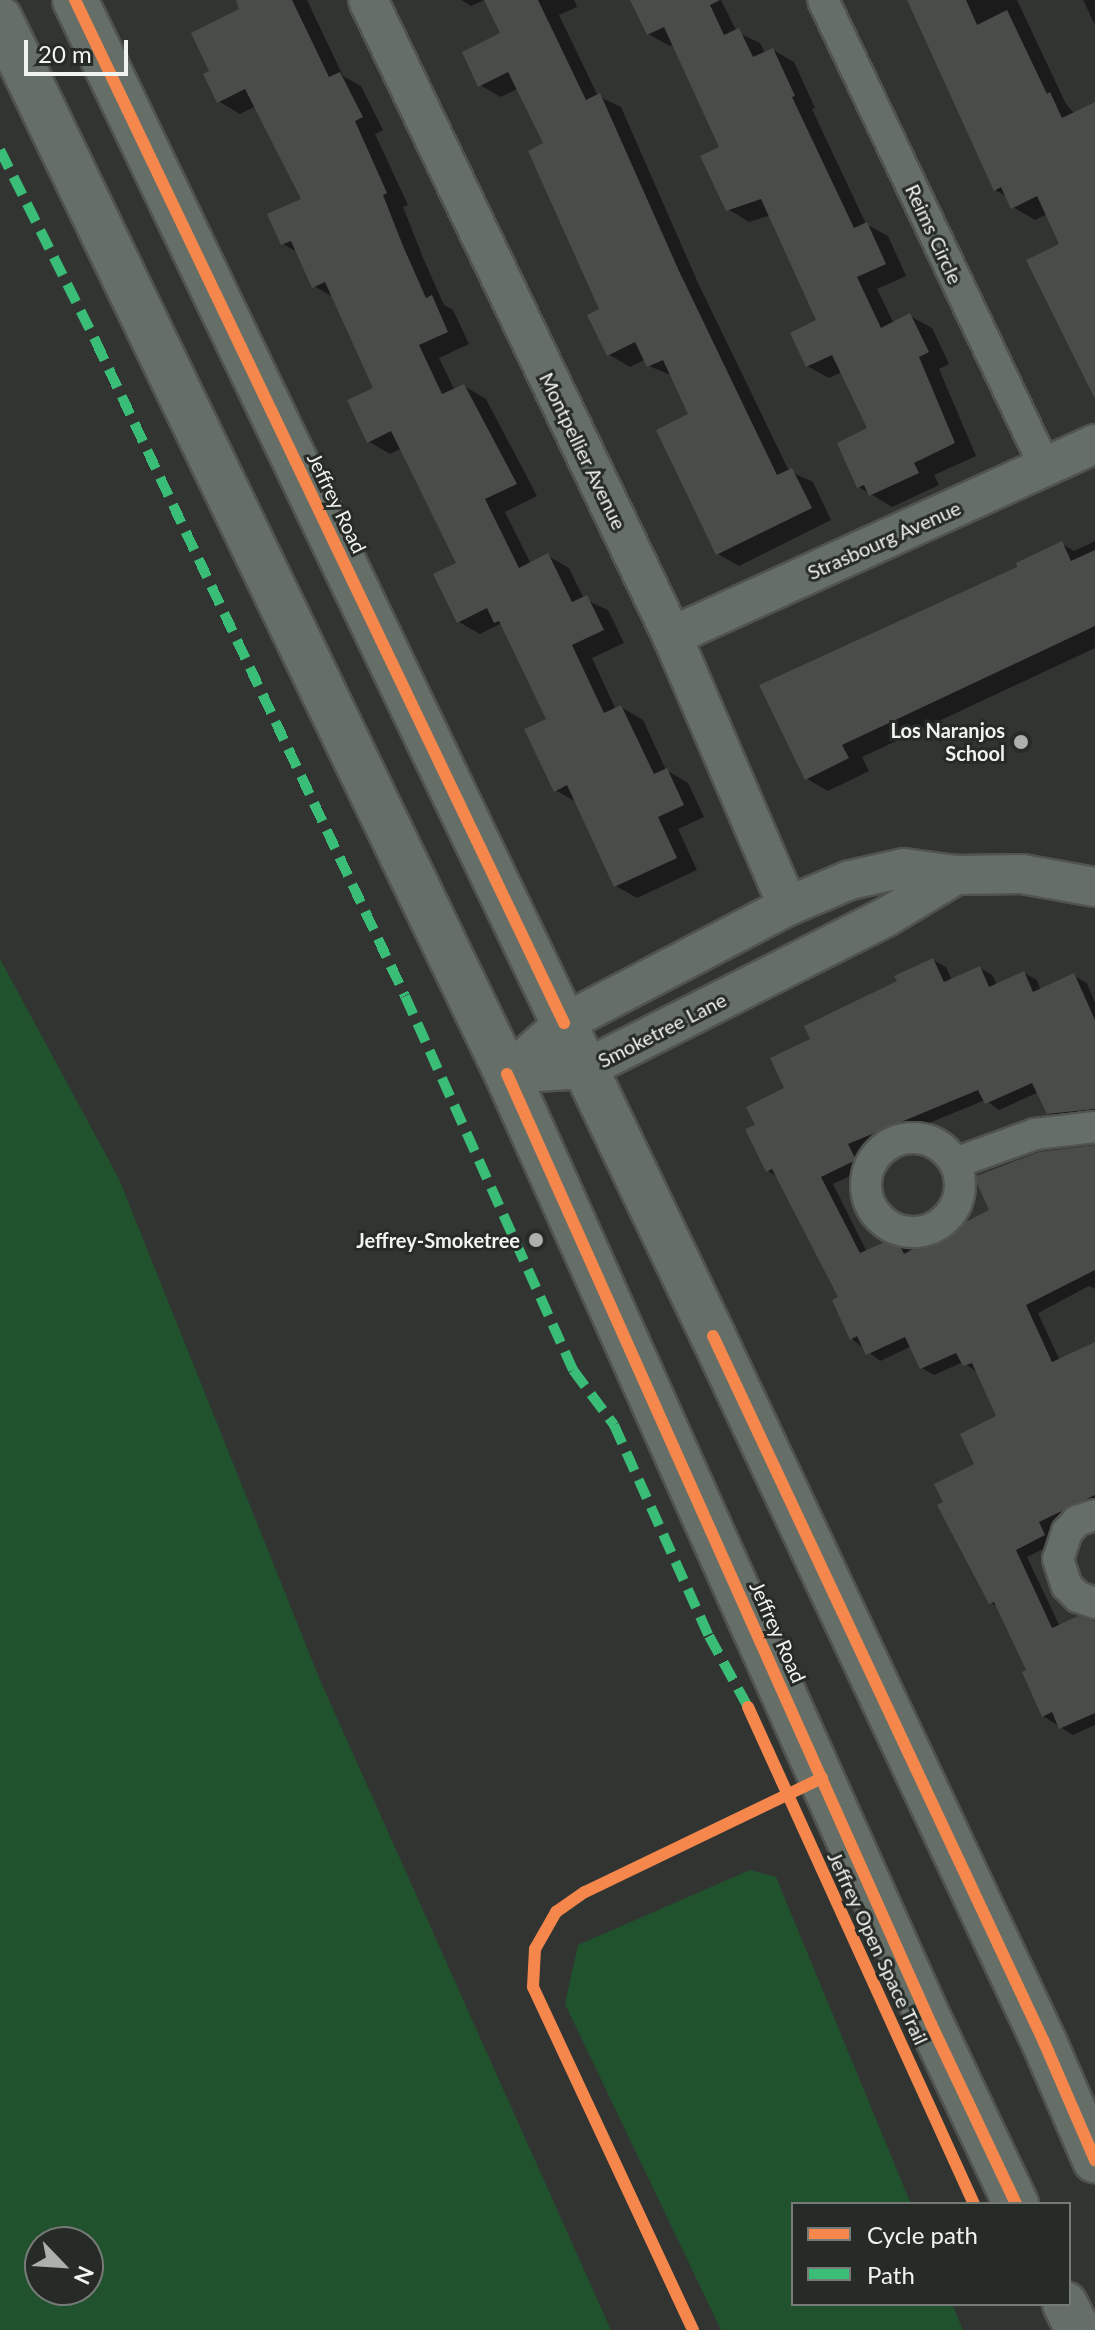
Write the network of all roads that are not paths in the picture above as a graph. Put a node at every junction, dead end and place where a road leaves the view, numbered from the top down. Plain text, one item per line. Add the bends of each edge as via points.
1 (44, 0) edge
2 (61, 0) edge
3 (75, 0) edge
4 (368, 0) edge
5 (823, 0) edge
6 (0, 19) edge
7 (1095, 444) edge
8 (1045, 467) junction
9 (672, 636) junction
10 (956, 875) junction
11 (1095, 887) edge
12 (788, 906) junction
13 (564, 1023) junction
14 (585, 1069) junction
15 (507, 1074) junction
16 (1095, 1127) edge
17 (955, 1163) dead end
18 (1095, 1515) edge
19 (1095, 1603) edge
20 (1095, 2160) edge
21 (1015, 2202) edge
22 (1066, 2306) edge
23 (1078, 2330) edge

1 - 2 main road
3 - 13 main road, Jeffrey Road
4 - 9 street, Montpellier Avenue
5 - 8 street, Reims Circle
6 - 15 main road, Jeffrey Road
7 - 8 street, Strasbourg Avenue
8 - 9 street, Strasbourg Avenue
9 - 12 street, Montpellier Avenue
10 - 11 street via 1022,874
10 - 12 street via 904,868 850,880
10 - 14 street, Smoketree Lane via 886,917
12 - 13 street
13 - 14 main road, Jeffrey Road
13 - 15 street
14 - 15 street, Smoketree Lane
14 - 20 main road, Jeffrey Road via 872,1673
15 - 21 main road, Jeffrey Road
16 - 17 street via 1035,1134
18 - 19 street via 1077,1521 1067,1532 1058,1559 1067,1586
22 - 23 main road

